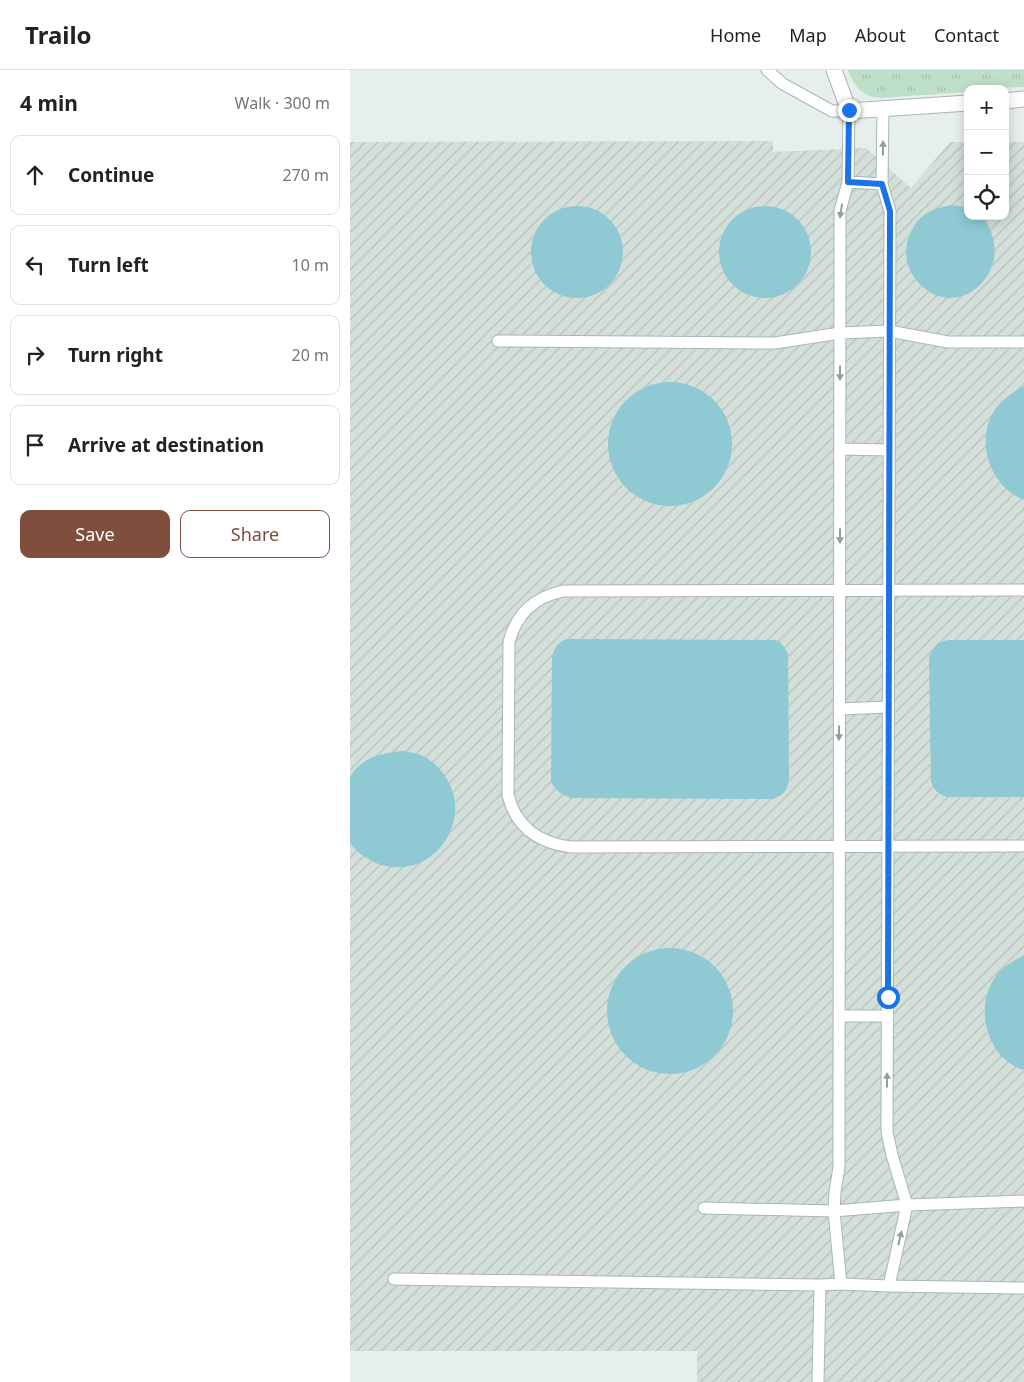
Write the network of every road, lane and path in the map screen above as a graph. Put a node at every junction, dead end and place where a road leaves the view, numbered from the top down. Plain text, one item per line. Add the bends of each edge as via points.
1 (767, 70) edge
2 (834, 70) edge
3 (1024, 99) edge
4 (1009, 100) edge
5 (964, 103) edge
6 (883, 108) junction
7 (849, 110) junction
8 (848, 182) junction
9 (882, 184) junction
10 (889, 331) junction
11 (840, 333) junction
12 (498, 341) dead end
13 (1024, 342) edge
14 (840, 449) junction
15 (889, 450) junction
16 (889, 590) junction
17 (1024, 590) edge
18 (839, 591) junction
19 (888, 707) junction
20 (839, 709) junction
21 (1024, 846) edge
22 (839, 847) junction
23 (888, 847) junction
24 (839, 1016) junction
25 (888, 1016) junction
26 (1024, 1201) edge
27 (907, 1205) junction
28 (704, 1208) dead end
29 (834, 1211) junction
30 (394, 1279) dead end
31 (841, 1284) junction
32 (820, 1285) junction
33 (889, 1286) junction
34 (1024, 1288) edge
35 (818, 1382) edge

1 - 7 lane via 783,84 832,111
2 - 7 street
3 - 4 street
5 - 6 street
6 - 7 street
9 -> 6 lane
7 - 8 lane
8 - 9 lane
8 -> 11 lane via 840,211
9 - 10 lane via 890,211
10 - 11 lane
10 - 13 lane via 948,342
10 - 15 lane
11 - 12 lane via 775,343
11 -> 14 lane
14 - 15 lane
14 -> 18 lane
15 - 16 lane
16 - 17 lane
16 - 18 lane
16 - 19 lane
18 - 20 lane
18 - 22 lane via 563,591 538,600 519,618 509,642 508,795 524,827 558,846
19 - 20 lane
19 - 23 lane
20 -> 22 lane
21 - 23 lane
22 - 23 lane
22 - 24 lane
23 - 25 lane
24 - 25 lane
24 - 29 lane via 839,1167
27 -> 25 lane via 887,1132
26 - 27 lane
27 - 29 lane
33 -> 27 lane
28 - 29 lane
29 - 31 lane
30 - 32 lane
31 - 32 lane
31 - 33 lane
32 - 35 lane
33 - 34 lane

